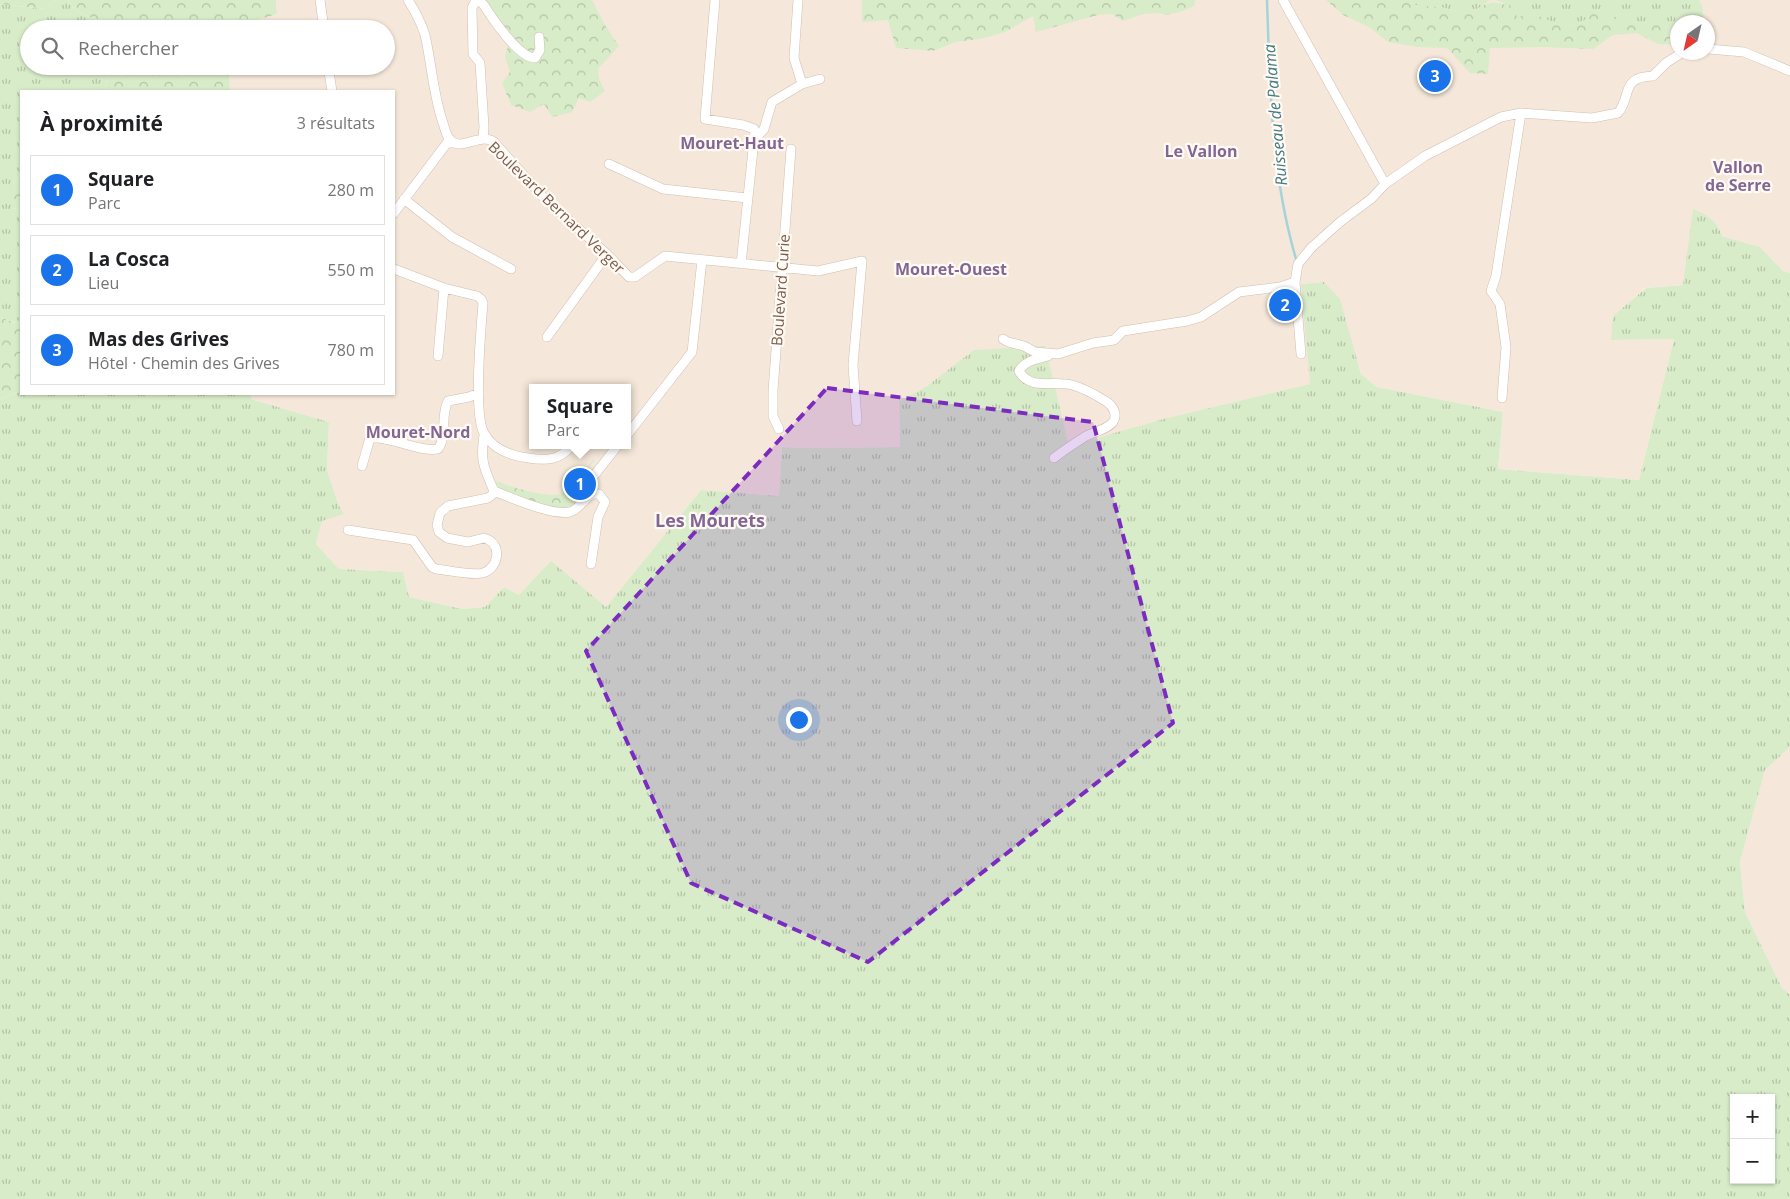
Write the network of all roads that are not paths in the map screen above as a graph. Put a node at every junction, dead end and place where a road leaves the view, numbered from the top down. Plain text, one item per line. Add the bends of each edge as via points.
1 (320, 0) edge
2 (408, 0) edge
3 (715, 0) edge
4 (798, 0) edge
5 (1283, 0) edge
6 (323, 20) edge
7 (539, 37) dead end
8 (1715, 50) edge
9 (1671, 60) edge
10 (1790, 71) edge
11 (329, 75) edge
12 (820, 79) dead end
13 (802, 84) junction
14 (332, 90) edge
15 (1521, 113) junction
16 (483, 138) junction
17 (450, 139) junction
18 (754, 140) junction
19 (791, 149) dead end
20 (609, 164) dead end
21 (1385, 184) junction
22 (747, 198) junction
23 (404, 199) junction
24 (395, 209) edge
25 (607, 254) junction
26 (702, 260) junction
27 (740, 264) junction
28 (781, 267) junction
29 (395, 269) edge
30 (511, 269) dead end
31 (1295, 282) junction
32 (444, 288) junction
33 (547, 337) dead end
34 (1003, 339) dead end
35 (1058, 354) junction
36 (1301, 354) dead end
37 (438, 356) dead end
38 (479, 393) junction
39 (1502, 398) dead end
40 (857, 421) dead end
41 (631, 430) edge
42 (780, 430) dead end
43 (484, 435) junction
44 (568, 449) edge
45 (615, 449) edge
46 (1054, 458) dead end
47 (362, 466) dead end
48 (593, 477) dead end
49 (494, 491) junction
50 (348, 530) dead end
51 (591, 564) dead end

1 - 6 street
2 - 17 street via 424,34 438,108
3 - 18 street via 705,120 754,129
4 - 13 street via 794,58
5 - 21 street
7 - 16 street via 540,52 535,58 528,57 518,50 483,4 474,4 472,45 473,54 480,62
8 - 10 street via 1744,52
9 - 15 street via 1653,76 1642,77 1628,86 1618,113 1592,118
11 - 14 street
12 - 13 street
13 - 18 street via 772,102 764,130
15 - 21 street via 1501,117 1463,136 1418,160
15 - 39 street via 1491,291 1500,304 1506,347
16 - 17 street, Boulevard Bernard Verger via 461,144
16 - 25 street, Boulevard Bernard Verger via 494,142 545,199
17 - 23 street
18 - 22 street
19 - 28 street, Boulevard Curie
20 - 22 street via 663,189
21 - 31 street via 1300,259
22 - 27 street
23 - 24 street
23 - 30 street via 452,237
25 - 26 street, Boulevard Bernard Verger via 630,277 635,277 665,256
25 - 33 street
26 - 27 street
26 - 41 street via 692,352
27 - 28 street
28 - 40 street via 818,271 862,261 853,365
28 - 42 street, Boulevard Curie via 773,391 773,416
29 - 32 street
31 - 35 street via 1238,292 1201,317 1123,331 1114,340
31 - 36 street
32 - 37 street
32 - 38 street via 481,299
34 - 35 street via 1034,352
35 - 46 street via 1021,366 1022,377 1036,384 1070,384 1085,389 1109,403 1115,419 1112,424
38 - 43 street via 478,407
38 - 47 street via 448,401 443,438 438,449 370,438
43 - 44 street via 493,445 514,456 540,460 557,458
43 - 49 street via 483,464
45 - 48 street
49 - 50 street via 488,498 448,506 437,521 439,532 447,538 468,542 484,538 493,542 496,559 482,573 432,567 416,542 409,538
49 - 51 street via 561,513 577,509 593,493 599,494 605,502 598,517

